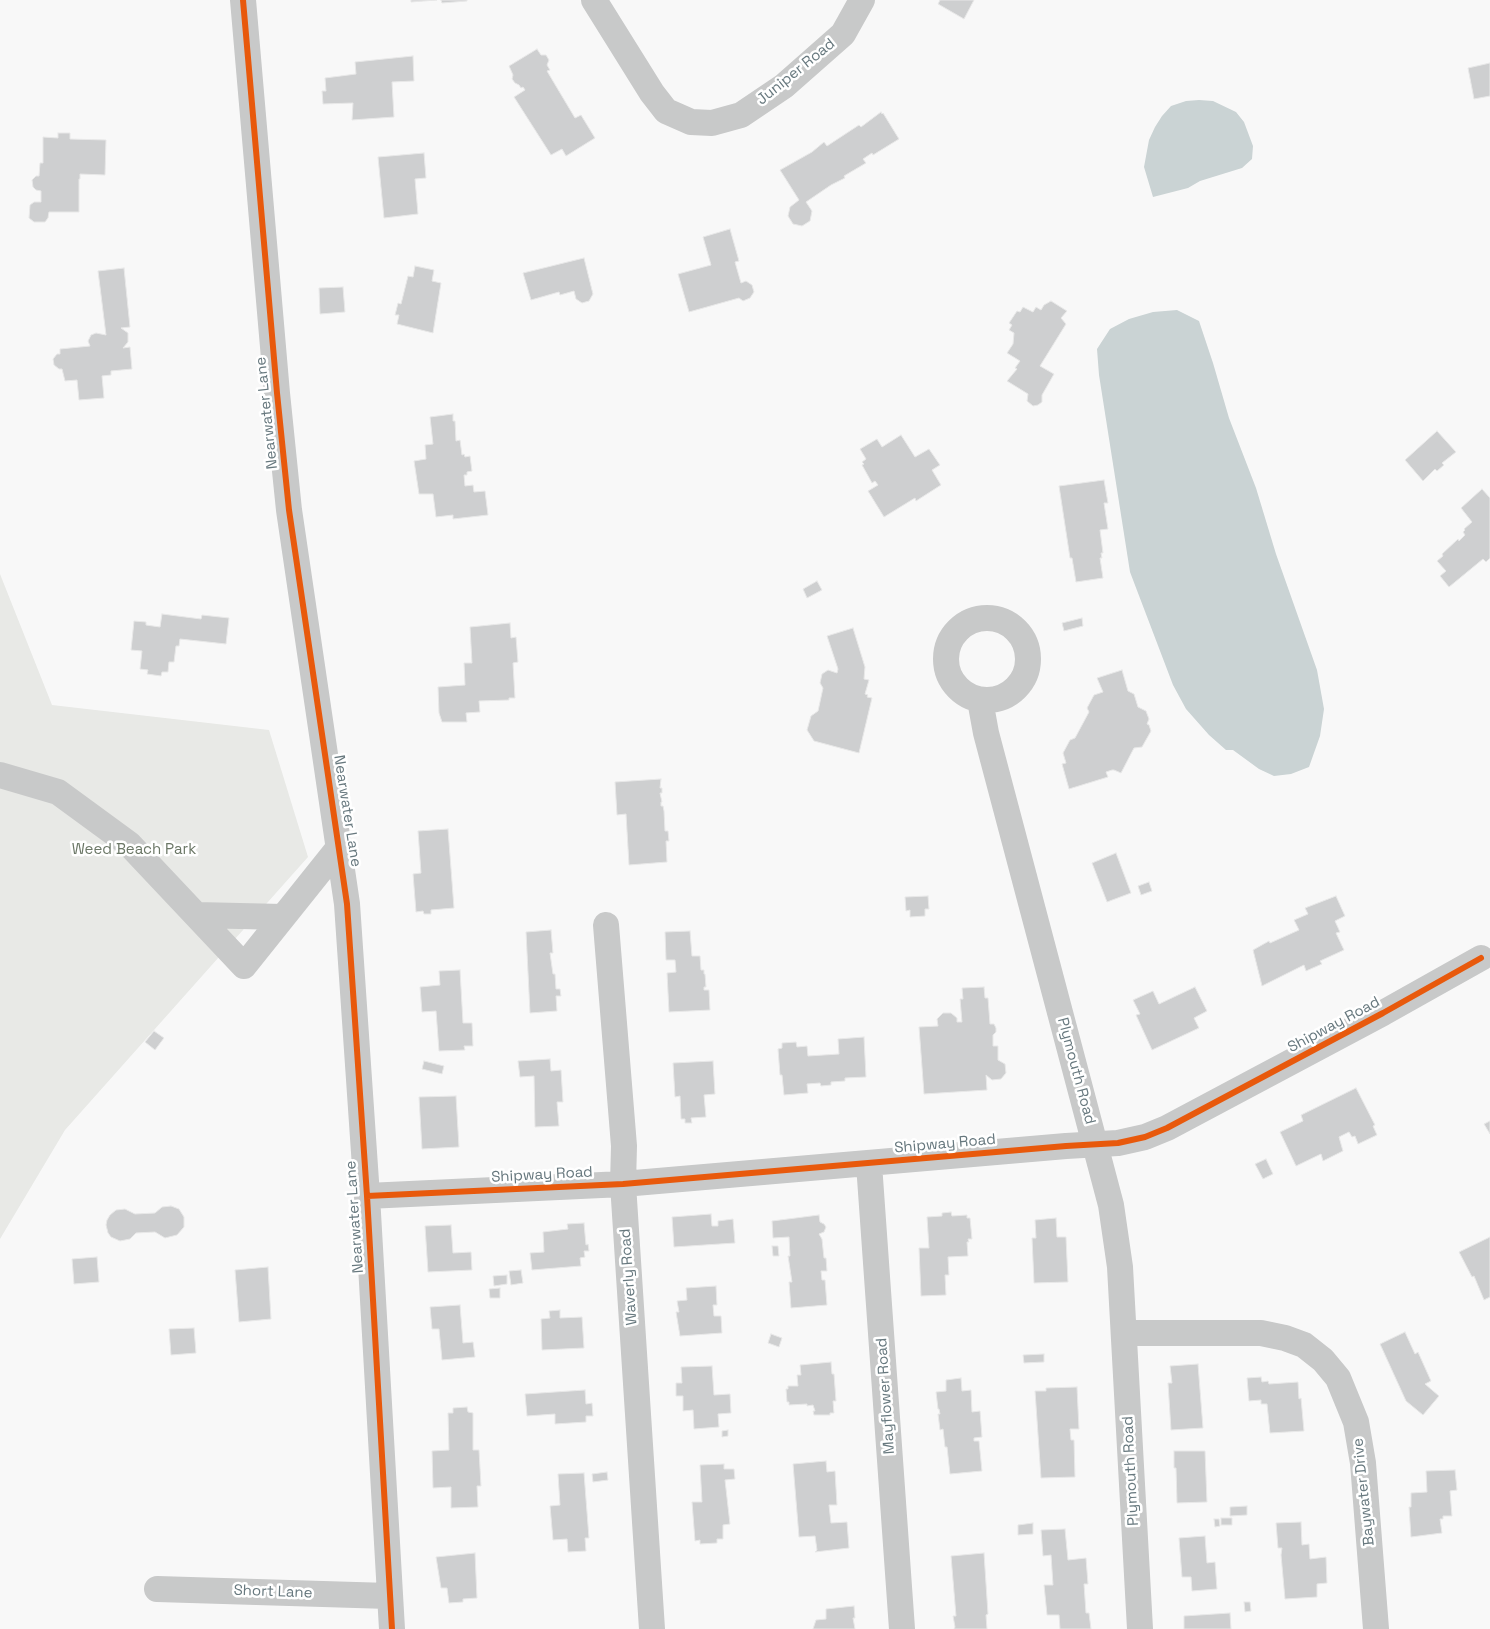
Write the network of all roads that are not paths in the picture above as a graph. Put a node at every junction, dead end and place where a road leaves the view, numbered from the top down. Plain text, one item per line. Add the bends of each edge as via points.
1 (243, 0) edge
2 (594, 0) edge
3 (862, 0) edge
4 (980, 700) dead end
5 (0, 775) edge
6 (340, 846) junction
7 (196, 915) junction
8 (283, 917) junction
9 (606, 925) dead end
10 (1481, 958) dead end
11 (1096, 1145) junction
12 (869, 1164) junction
13 (623, 1184) junction
14 (367, 1196) junction
15 (1124, 1333) junction
16 (157, 1589) dead end
17 (390, 1596) junction
18 (392, 1629) edge
19 (652, 1629) edge
20 (902, 1629) edge
21 (1140, 1629) edge
22 (1376, 1629) edge

1 - 6 street, Nearwater Lane via 289,510
2 - 3 street, Juniper Road via 666,112 691,122 712,123 741,115 784,86 843,34
4 - 11 street, Plymouth Road via 988,742
5 - 7 street via 58,792 129,844
6 - 8 street
6 - 14 street, Nearwater Lane via 347,904
7 - 8 street
7 - 8 street via 244,966
9 - 13 street, Waverly Road via 624,1146
10 - 11 street, Shipway Road via 1167,1128 1145,1137
11 - 12 street, Shipway Road
11 - 15 street, Plymouth Road via 1111,1205 1120,1267
12 - 13 street, Shipway Road
12 - 20 street, Mayflower Road
13 - 14 street, Shipway Road
13 - 19 street, Waverly Road
14 - 17 street, Nearwater Lane
15 - 21 street, Plymouth Road
15 - 22 street, Baywater Drive via 1261,1333 1304,1345 1323,1360 1338,1378 1356,1422 1363,1463
16 - 17 street, Short Lane
17 - 18 street, Nearwater Lane

